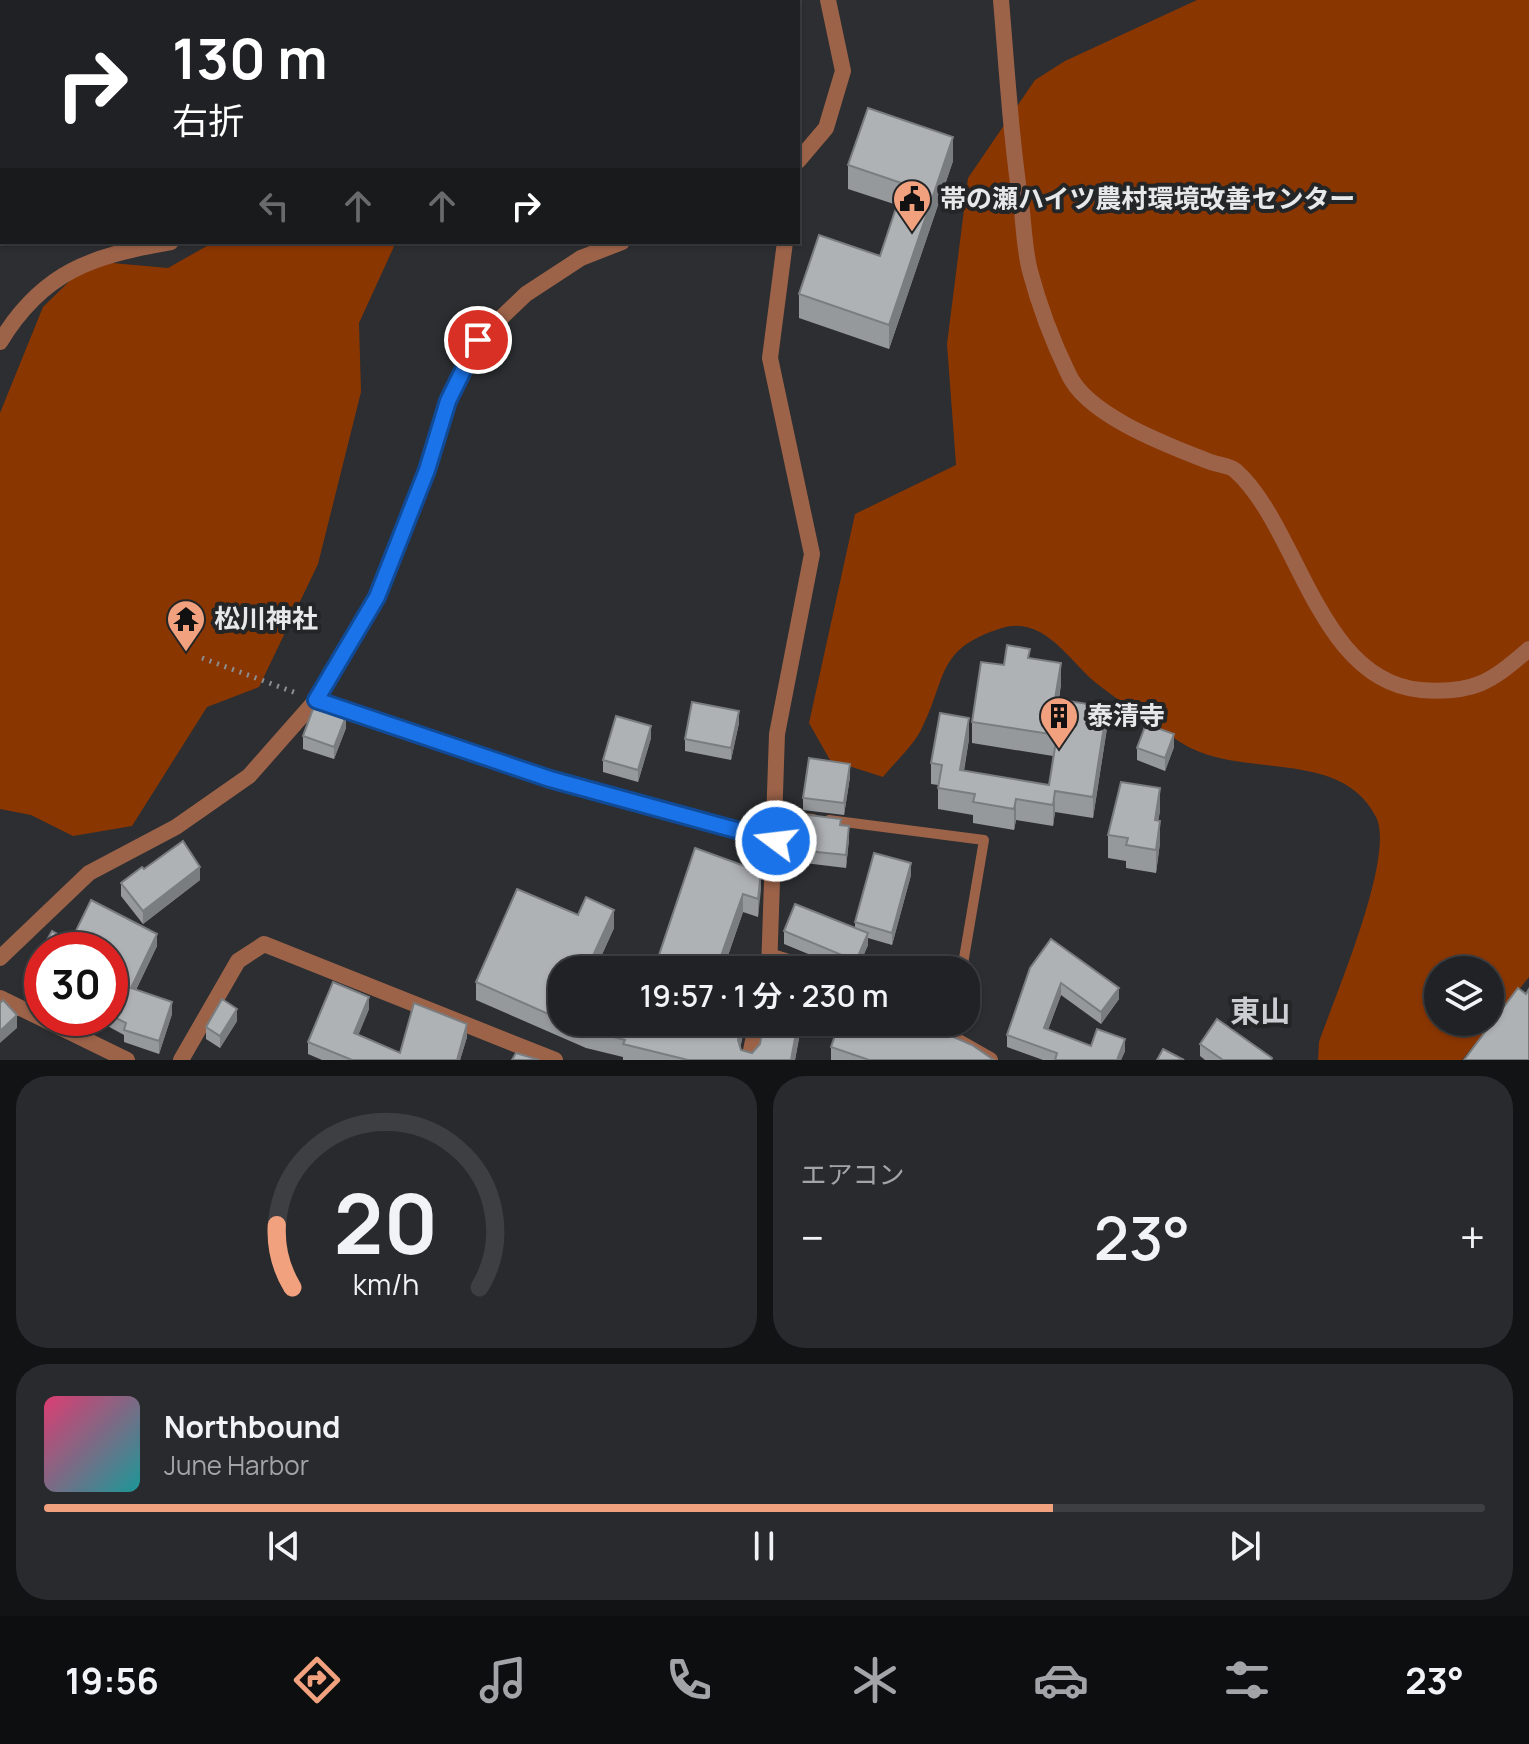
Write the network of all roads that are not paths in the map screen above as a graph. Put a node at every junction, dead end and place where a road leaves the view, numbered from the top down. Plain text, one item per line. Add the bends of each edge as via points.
1 (828, 0) edge
2 (1001, 0) edge
3 (800, 163) edge
4 (163, 244) edge
5 (617, 244) edge
6 (785, 244) edge
7 (0, 342) edge
8 (1529, 649) edge
9 (316, 700) junction
10 (775, 815) junction
11 (776, 841) junction
12 (771, 956) edge
13 (964, 956) edge
14 (0, 958) edge
15 (0, 998) edge
16 (754, 1036) edge
17 (962, 1036) edge
18 (127, 1060) edge
19 (181, 1060) edge
20 (555, 1060) edge
21 (749, 1060) edge
22 (990, 1060) edge

1 - 3 street via 843,71 826,128
2 - 8 street via 1030,270 1068,375 1082,396 1113,417 1235,469 1334,635 1372,672 1406,689 1448,692 1491,681
4 - 7 street via 69,269 30,299
5 - 9 street via 581,258 526,294 478,340 448,401 377,597
6 - 10 street via 770,358 812,554 777,734
9 - 11 street via 550,779
9 - 14 street via 249,776 176,827 89,873
10 - 11 street
10 - 13 lane via 984,840
11 - 12 street
15 - 18 street
16 - 21 street
17 - 22 street
19 - 20 street via 238,961 264,944

